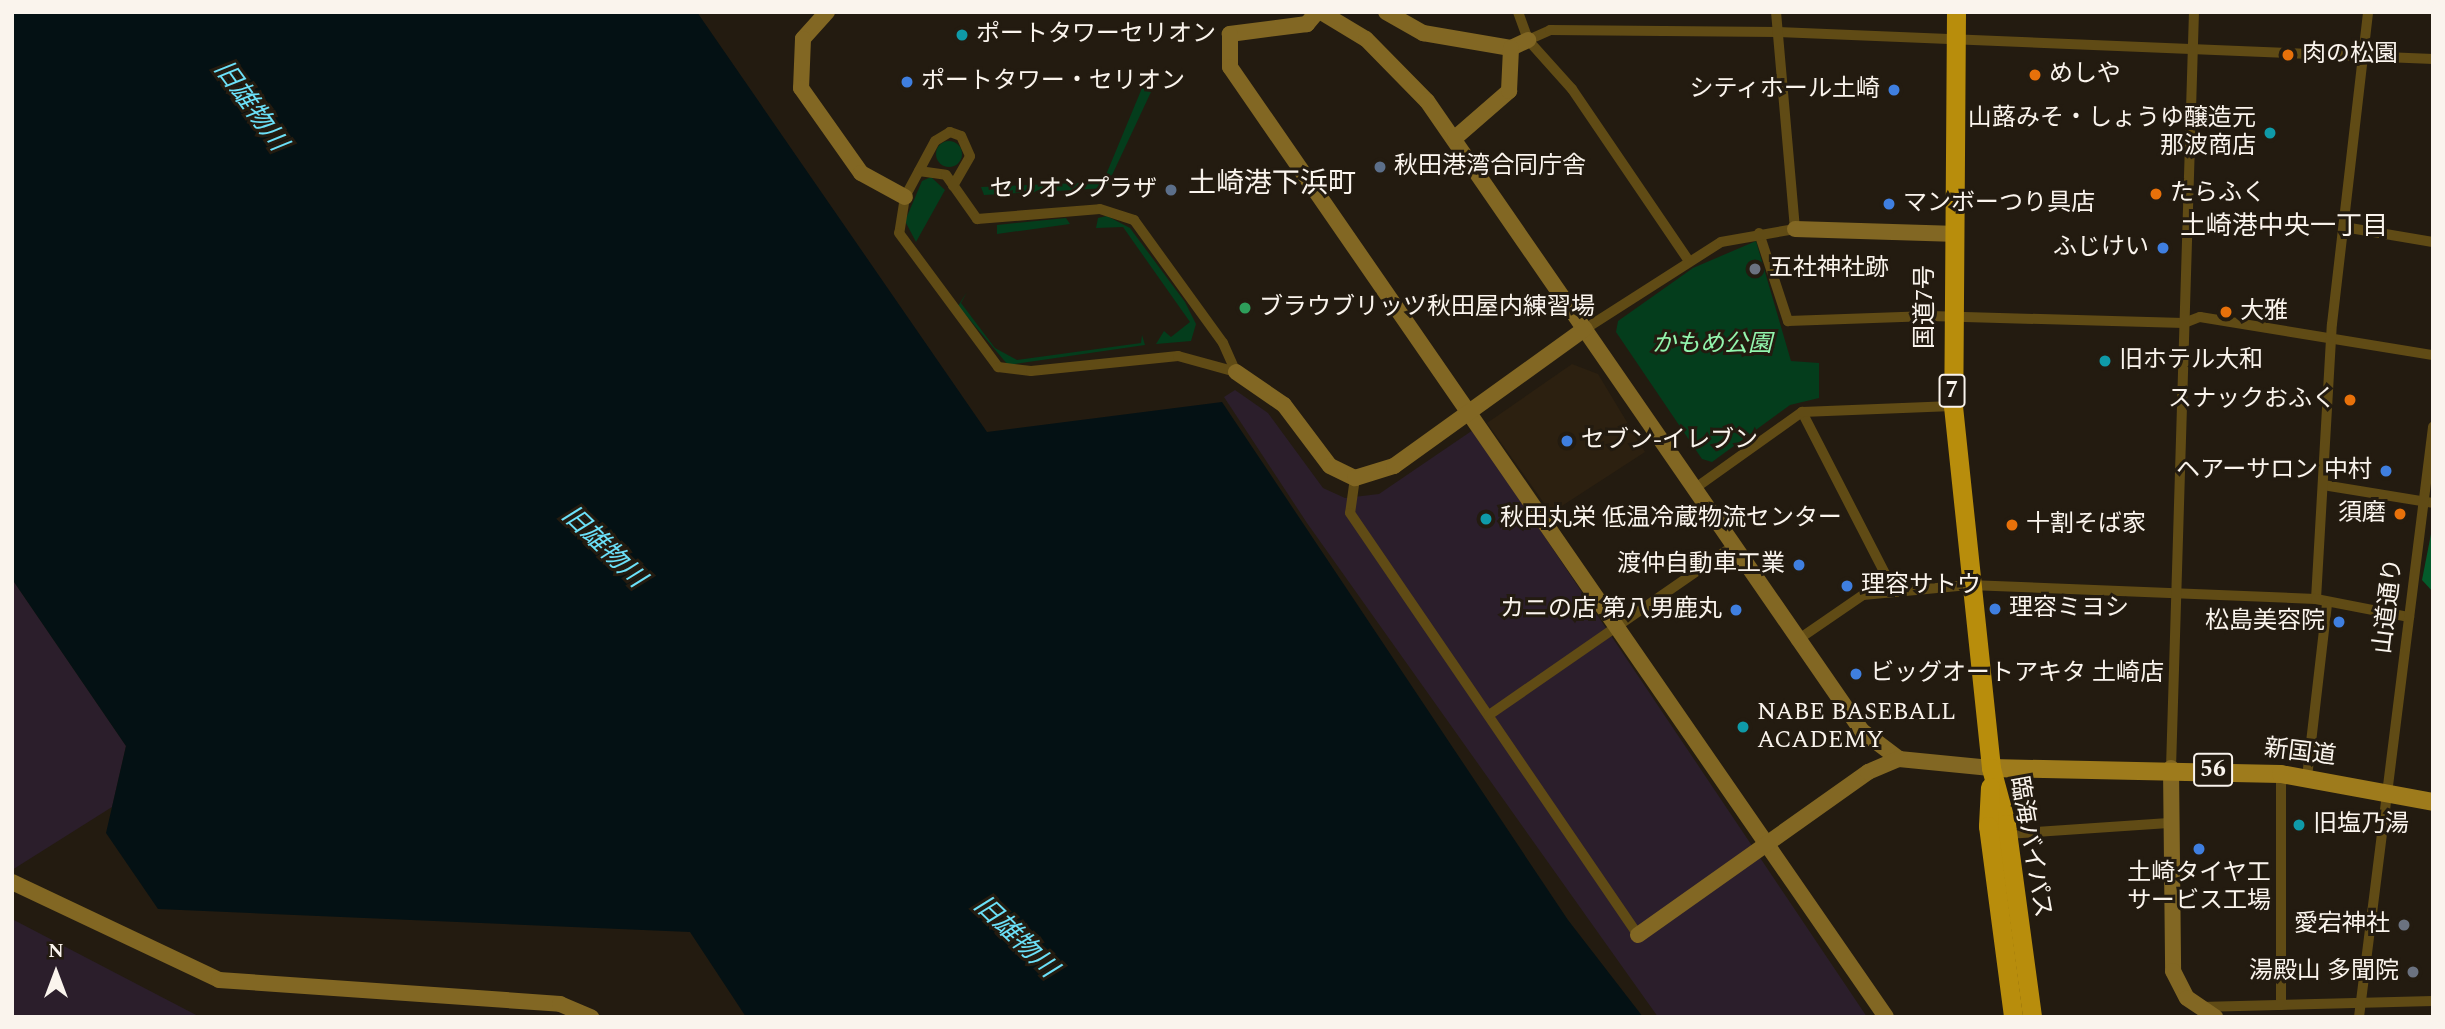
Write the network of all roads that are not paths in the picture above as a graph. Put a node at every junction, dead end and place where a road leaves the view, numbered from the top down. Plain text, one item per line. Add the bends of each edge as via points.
1 (827, 12) edge
2 (1319, 12) edge
3 (1386, 12) edge
4 (1518, 12) edge
5 (1776, 12) edge
6 (1956, 12) edge
7 (2194, 12) edge
8 (2368, 12) edge
9 (1777, 32) junction
10 (1955, 39) junction
11 (1528, 40) junction
12 (2192, 46) junction
13 (1511, 48) junction
14 (2365, 54) junction
15 (2433, 60) edge
16 (1455, 138) junction
17 (919, 171) junction
18 (953, 187) junction
19 (905, 197) junction
20 (2344, 227) junction
21 (1795, 229) junction
22 (1759, 233) junction
23 (1950, 234) junction
24 (2433, 242) edge
25 (1688, 260) junction
26 (1949, 320) junction
27 (2184, 323) junction
28 (1585, 329) junction
29 (2334, 338) junction
30 (2433, 355) edge
31 (1236, 372) junction
32 (1953, 406) junction
33 (1472, 412) junction
34 (1802, 412) junction
35 (2433, 427) edge
36 (1355, 478) junction
37 (2323, 485) junction
38 (1694, 489) junction
39 (2427, 503) edge
40 (1731, 547) junction
41 (1969, 585) junction
42 (2177, 590) junction
43 (1894, 591) junction
44 (2316, 599) junction
45 (2328, 605) junction
46 (2409, 617) junction
47 (1621, 626) junction
48 (1796, 641) junction
49 (1489, 715) junction
50 (1899, 759) junction
51 (1991, 768) junction
52 (2171, 768) junction
53 (2281, 774) junction
54 (2307, 777) junction
55 (2384, 790) junction
56 (2433, 802) edge
57 (2169, 823) junction
58 (2007, 835) junction
59 (1765, 844) junction
60 (12, 883) edge
61 (1638, 935) joint
62 (2433, 1001) edge
63 (2358, 1002) junction
64 (2283, 1005) junction
65 (2200, 1007) junction
66 (591, 1017) edge
67 (1886, 1017) edge
68 (2013, 1017) edge
69 (2032, 1017) edge
70 (2215, 1017) edge
71 (2286, 1017) edge
72 (2359, 1017) edge

1 - 19 street via 803,39 801,88 861,173
2 - 16 street via 1394,63
2 - 33 street via 1307,24 1230,34 1230,67
3 - 13 street via 1423,33
4 - 11 street
5 - 9 street
6 - 10 highway, 国道7号 / 7
7 - 12 street
8 - 14 street
9 - 10 street
9 - 11 street via 1550,30
9 - 21 street
10 - 12 street
10 - 23 highway, 国道7号 / 7
11 - 13 street
11 - 25 street via 1572,89
12 - 14 street
12 - 27 street
13 - 16 street via 1509,91
14 - 15 street
14 - 20 street
16 - 28 street
17 - 18 street via 937,170
17 - 18 street via 942,134 961,136 970,156
17 - 19 street
18 - 31 street via 976,219 1100,209 1134,220 1223,343
19 - 31 street via 898,233 998,367 1031,371 1178,356
20 - 24 street
20 - 29 street
21 - 22 street
21 - 23 street
22 - 25 street
22 - 26 street via 1788,321
23 - 26 highway, 国道7号 / 7
25 - 28 street
26 - 27 street
26 - 32 highway, 国道7号 / 7
27 - 29 street via 2200,317
27 - 42 street
28 - 33 street
28 - 38 street
29 - 30 street
29 - 37 street
31 - 36 street via 1284,405 1330,466
32 - 34 street
32 - 41 highway, 国道7号 / 7
33 - 36 street via 1394,466
33 - 47 street
34 - 38 street
34 - 43 street
35 - 39 street, 山道通り
36 - 49 street via 1350,513
37 - 39 street
37 - 44 street
38 - 40 street
39 - 46 street, 山道通り
40 - 47 street
40 - 48 street
41 - 42 street
41 - 43 street
41 - 51 highway, 国道7号 / 7
42 - 44 street
42 - 52 street
43 - 48 street via 1863,595
44 - 45 street
45 - 46 street
45 - 54 street
46 - 55 street, 山道通り
47 - 49 street
47 - 59 street
48 - 50 street via 1862,731
49 - 61 street
50 - 51 street
50 - 59 street via 1868,772
51 - 52 main road, 新国道 / 56
51 - 58 highway, 臨海バイパス / 7
51 - 68 highway, 臨海バイパス / 7 via 1988,826
52 - 53 main road, 新国道 / 56
52 - 57 street
53 - 54 main road, 新国道 / 56
53 - 64 street
54 - 55 main road, 新国道 / 56
55 - 56 main road, 新国道 / 56
55 - 63 street, 山道通り
57 - 58 street
57 - 65 street via 2173,971 2187,998
58 - 69 highway, 臨海バイパス / 7
59 - 61 street
59 - 67 street
60 - 66 street via 219,980 560,1004
62 - 63 street
63 - 64 street
63 - 72 street, 山道通り
64 - 65 street
64 - 71 street
65 - 70 street

